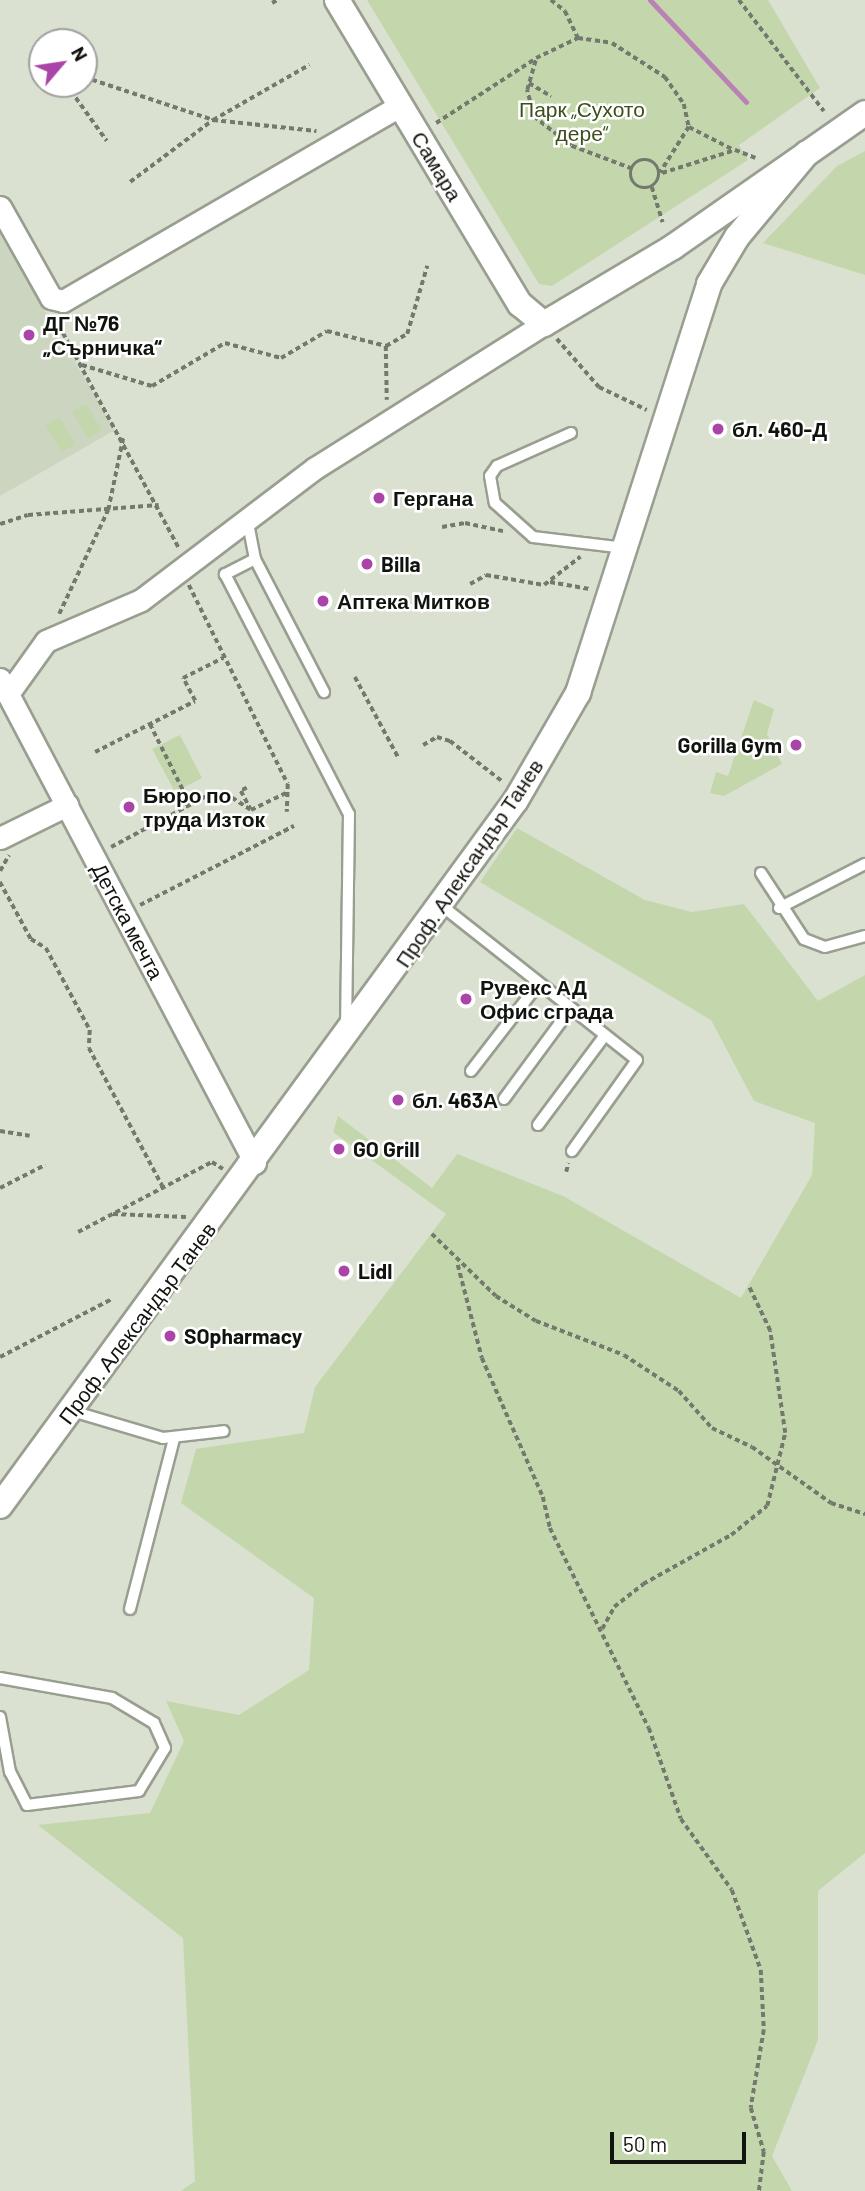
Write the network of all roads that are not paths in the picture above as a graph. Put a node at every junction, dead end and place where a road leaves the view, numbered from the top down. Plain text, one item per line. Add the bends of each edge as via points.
1 (337, 0) edge
2 (401, 105) junction
3 (865, 113) edge
4 (807, 153) junction
5 (0, 208) edge
6 (674, 247) junction
7 (709, 284) junction
8 (544, 324) junction
9 (571, 433) dead end
10 (247, 518) junction
11 (627, 549) junction
12 (255, 559) junction
13 (4, 687) edge
14 (324, 692) dead end
15 (67, 805) junction
16 (0, 838) edge
17 (865, 864) edge
18 (761, 873) dead end
19 (442, 906) junction
20 (779, 908) junction
21 (865, 936) edge
22 (539, 983) junction
23 (571, 1008) junction
24 (605, 1035) junction
25 (345, 1041) junction
26 (471, 1071) dead end
27 (504, 1099) dead end
28 (538, 1125) dead end
29 (572, 1151) dead end
30 (248, 1172) junction
31 (72, 1411) junction
32 (224, 1431) dead end
33 (174, 1439) junction
34 (0, 1506) edge
35 (130, 1609) dead end
36 (0, 1678) edge
37 (0, 1717) edge

1 - 2 street, Самара
2 - 5 street via 56,302
2 - 8 street, Самара via 520,304
3 - 4 street
4 - 6 street
4 - 7 street, Проф. Александър Танев via 737,237
6 - 7 street via 689,243 707,250
6 - 8 street
7 - 11 street, Проф. Александър Танев
8 - 10 street via 387,420
9 - 11 lane via 497,466 490,476 499,511 533,537
10 - 12 lane
10 - 13 street via 141,600 46,641
11 - 19 street, Проф. Александър Танев via 578,693 518,797
12 - 14 lane
12 - 25 lane via 225,574 349,814
13 - 15 street, Детска мечта
15 - 16 street
15 - 30 street, Детска мечта
17 - 20 lane
18 - 20 lane
19 - 22 lane
19 - 25 street, Проф. Александър Танев
20 - 21 lane via 793,929 815,944 837,947
22 - 23 lane
22 - 26 lane
23 - 24 lane
23 - 27 lane
24 - 28 lane
24 - 29 lane via 637,1060
25 - 30 street, Проф. Александър Танев
30 - 31 street, Проф. Александър Танев
31 - 33 lane
31 - 34 street, Проф. Александър Танев
32 - 33 lane
33 - 35 lane
36 - 37 lane via 112,1698 154,1723 165,1748 139,1791 27,1805 10,1772

